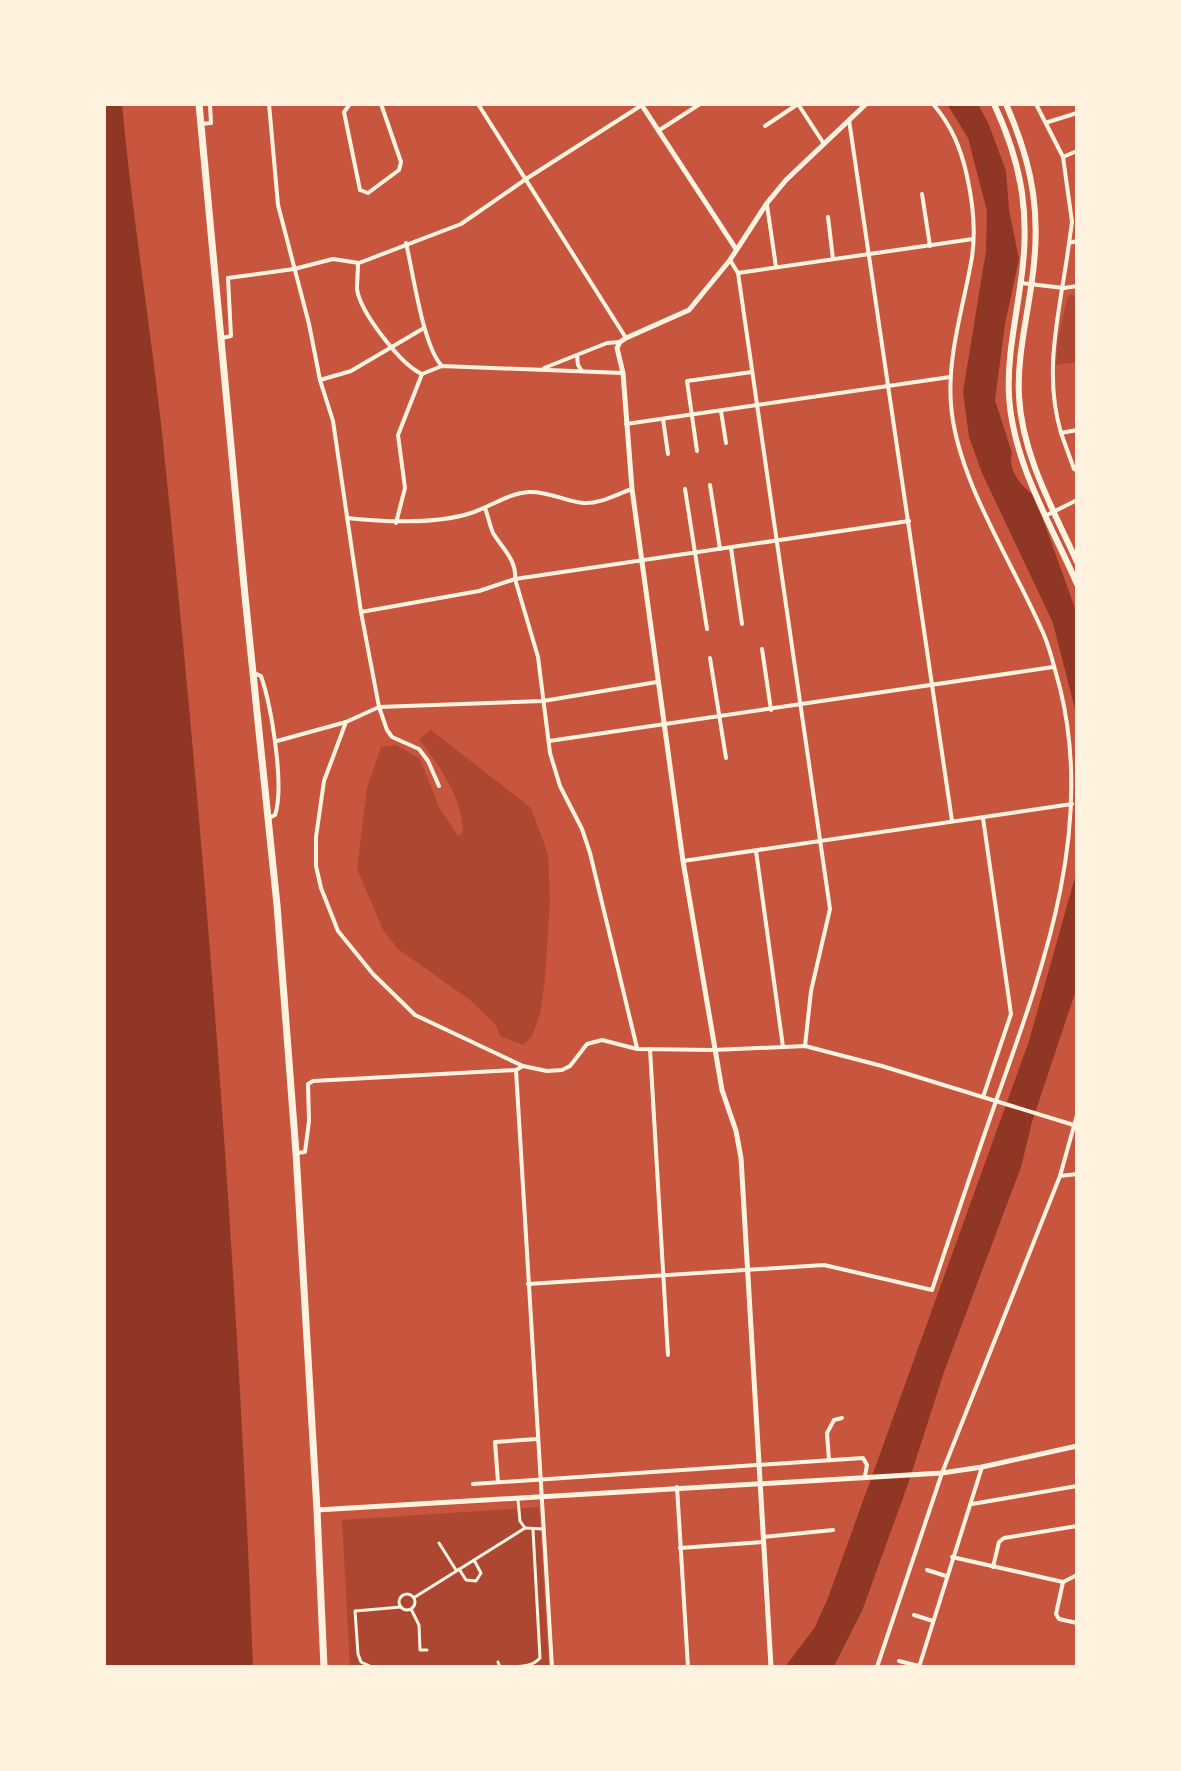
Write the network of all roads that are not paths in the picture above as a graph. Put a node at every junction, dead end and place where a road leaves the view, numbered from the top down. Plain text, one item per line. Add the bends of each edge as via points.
1 (199, 104) edge
2 (210, 104) edge
3 (269, 104) edge
4 (350, 104) edge
5 (381, 104) edge
6 (478, 104) edge
7 (700, 104) edge
8 (866, 104) edge
9 (933, 104) edge
10 (994, 104) edge
11 (1006, 104) edge
12 (1036, 104) edge
13 (642, 105) edge
14 (1077, 113) edge
15 (849, 120) junction
16 (1048, 122) junction
17 (201, 124) junction
18 (765, 126) dead end
19 (658, 131) junction
20 (824, 144) junction
21 (1077, 151) edge
22 (1063, 157) junction
23 (526, 179) junction
24 (922, 194) dead end
25 (767, 203) junction
26 (828, 217) dead end
27 (973, 239) junction
28 (1077, 241) edge
29 (406, 243) junction
30 (1069, 243) junction
31 (930, 246) junction
32 (736, 249) junction
33 (870, 254) junction
34 (833, 259) junction
35 (730, 260) junction
36 (359, 263) junction
37 (776, 267) junction
38 (294, 269) junction
39 (738, 273) junction
40 (1021, 283) junction
41 (1032, 284) junction
42 (1077, 286) edge
43 (1064, 288) junction
44 (425, 327) junction
45 (221, 338) junction
46 (623, 340) junction
47 (393, 348) junction
48 (577, 355) junction
49 (442, 366) junction
50 (541, 369) junction
51 (582, 371) junction
52 (752, 372) junction
53 (623, 373) junction
54 (422, 374) junction
55 (950, 377) junction
56 (320, 380) junction
57 (890, 388) junction
58 (757, 405) junction
59 (721, 411) junction
60 (692, 415) junction
61 (663, 419) junction
62 (626, 424) junction
63 (1077, 430) edge
64 (1061, 433) junction
65 (726, 443) dead end
66 (697, 451) dead end
67 (668, 454) dead end
68 (1077, 470) edge
69 (710, 485) dead end
70 (632, 489) junction
71 (685, 489) dead end
72 (1077, 500) edge
73 (485, 508) junction
74 (1054, 511) junction
75 (1047, 515) junction
76 (346, 518) junction
77 (909, 521) junction
78 (396, 523) junction
79 (777, 541) junction
80 (731, 548) junction
81 (720, 549) junction
82 (695, 553) junction
83 (641, 561) junction
84 (1077, 562) edge
85 (515, 579) junction
86 (1077, 584) edge
87 (361, 612) junction
88 (742, 624) dead end
89 (707, 629) dead end
90 (762, 649) dead end
91 (710, 658) dead end
92 (1053, 667) junction
93 (254, 673) junction
94 (657, 682) junction
95 (932, 686) junction
96 (543, 701) junction
97 (801, 705) junction
98 (379, 707) junction
99 (771, 710) junction
100 (719, 717) junction
101 (346, 722) junction
102 (664, 724) junction
103 (277, 741) junction
104 (549, 741) junction
105 (726, 758) dead end
106 (439, 786) dead end
107 (1072, 804) junction
108 (983, 817) junction
109 (269, 818) junction
110 (952, 821) junction
111 (821, 841) junction
112 (756, 851) junction
113 (683, 861) junction
114 (805, 1046) junction
115 (783, 1047) junction
116 (637, 1049) junction
117 (650, 1049) junction
118 (714, 1050) junction
119 (523, 1066) junction
120 (516, 1070) junction
121 (983, 1097) junction
122 (997, 1100) junction
123 (1077, 1115) edge
124 (1075, 1125) edge
125 (296, 1153) junction
126 (1077, 1174) edge
127 (1060, 1176) junction
128 (747, 1270) junction
129 (662, 1276) junction
130 (528, 1284) junction
131 (668, 1355) dead end
132 (842, 1418) dead end
133 (537, 1439) junction
134 (1077, 1446) edge
135 (829, 1460) junction
136 (758, 1464) junction
137 (982, 1467) junction
138 (942, 1473) junction
139 (866, 1476) junction
140 (539, 1479) junction
141 (498, 1482) junction
142 (473, 1484) dead end
143 (759, 1484) junction
144 (1077, 1486) edge
145 (677, 1487) junction
146 (540, 1495) junction
147 (518, 1496) junction
148 (972, 1504) junction
149 (317, 1510) junction
150 (1077, 1526) edge
151 (525, 1528) junction
152 (543, 1529) junction
153 (533, 1530) junction
154 (833, 1530) dead end
155 (763, 1539) junction
156 (439, 1543) dead end
157 (680, 1548) junction
158 (952, 1557) junction
159 (474, 1560) junction
160 (993, 1567) junction
161 (458, 1570) junction
162 (927, 1570) dead end
163 (1077, 1575) edge
164 (946, 1576) junction
165 (1063, 1582) junction
166 (415, 1597) junction
167 (401, 1607) junction
168 (411, 1609) junction
169 (914, 1615) dead end
170 (933, 1621) junction
171 (1077, 1623) edge
172 (427, 1650) dead end
173 (899, 1661) dead end
174 (501, 1665) edge
175 (324, 1667) edge
176 (372, 1667) edge
177 (552, 1667) edge
178 (688, 1667) edge
179 (771, 1667) edge
180 (877, 1667) edge
181 (919, 1667) edge

1 - 17 main road
2 - 17 street via 211,123
3 - 38 street via 278,205
4 - 5 street via 344,112 360,190 368,193 399,170 401,162
6 - 23 street
7 - 19 street
8 - 15 street
9 - 27 street via 961,151 972,197
10 - 40 main road via 1022,184 1026,213
11 - 41 main road via 1033,182 1037,227
12 - 16 street
13 - 19 street
13 - 23 street
14 - 16 street
15 - 20 street
15 - 33 street
16 - 22 street
17 - 45 main road
18 - 20 street via 798,104
19 - 32 street
20 - 25 street
21 - 22 street
22 - 30 street via 1072,222
23 - 29 street via 461,224
23 - 46 street
24 - 31 street
25 - 32 street
25 - 37 street
26 - 34 street
27 - 31 street
27 - 55 street
28 - 30 street
29 - 36 street
29 - 44 street
30 - 43 street
31 - 33 street
32 - 35 street
33 - 34 street
33 - 57 street
34 - 37 street
35 - 39 street
35 - 46 street via 689,310
36 - 38 street via 333,259
36 - 47 street via 360,299
37 - 39 street
38 - 45 street via 228,278 231,336
38 - 56 street
39 - 52 street
40 - 41 street
40 - 75 main road via 1008,373 1012,423
41 - 43 street
41 - 74 main road via 1019,397 1029,448
42 - 43 street
43 - 64 street via 1051,365 1053,409
44 - 47 street
44 - 49 street via 435,360
45 - 93 main road
46 - 48 street
46 - 53 street via 617,348
47 - 54 street
47 - 56 street via 351,371
48 - 50 street
48 - 51 street
49 - 50 street
49 - 54 street
50 - 51 street
51 - 53 street
52 - 58 street
52 - 60 street via 687,381
53 - 62 street
54 - 78 street via 398,435 405,488
55 - 57 street
55 - 92 street via 962,459 1046,638
56 - 76 street via 333,421
57 - 58 street
57 - 77 street
58 - 59 street
58 - 79 street
59 - 60 street
59 - 65 street
60 - 61 street
60 - 66 street
61 - 62 street
61 - 67 street
62 - 70 street
63 - 64 street
64 - 68 street
69 - 81 street
70 - 73 street via 594,503 530,492
70 - 83 street
71 - 82 street
72 - 74 street
73 - 78 street via 468,515
73 - 85 street via 516,571
74 - 75 street
74 - 84 main road
75 - 86 main road
76 - 78 street
76 - 87 street
77 - 79 street
77 - 95 street
79 - 80 street
79 - 97 street
80 - 81 street
80 - 88 street
81 - 82 street
82 - 83 street
82 - 89 street
83 - 85 street
83 - 94 street
85 - 87 street via 479,591
85 - 96 street via 538,657
87 - 98 street
90 - 99 street
91 - 100 street
92 - 95 street
92 - 107 street via 1067,724
93 - 103 street via 261,676
93 - 109 main road
94 - 96 street
94 - 102 street
95 - 97 street
95 - 110 street
96 - 98 street
96 - 104 street
97 - 99 street
97 - 111 street
98 - 101 street
98 - 106 street via 392,737 419,749
99 - 100 street
100 - 102 street
100 - 105 street
101 - 103 street
101 - 119 street via 324,781 316,837 319,877 338,931 415,1015
102 - 104 street
102 - 113 street
103 - 109 street via 279,802
104 - 116 street via 560,786 590,853
107 - 108 street
107 - 122 street via 1064,876 1028,1014
108 - 110 street
108 - 121 street via 1011,1014
109 - 125 main road
110 - 111 street
111 - 112 street
111 - 114 street via 830,909
112 - 113 street
112 - 115 street
113 - 118 street
114 - 115 street
114 - 121 street
115 - 118 street
116 - 117 street
116 - 119 street via 602,1040 587,1044 562,1070
117 - 118 street
117 - 129 street
118 - 128 street via 741,1158
119 - 120 street
120 - 125 street via 313,1081 308,1084 305,1152
120 - 130 street
121 - 122 street
122 - 124 street
122 - 128 street via 932,1290 824,1265
123 - 124 street
124 - 127 street
125 - 149 main road
126 - 127 street
127 - 138 street
128 - 129 street
128 - 136 street
129 - 130 street
129 - 131 street
130 - 133 street
132 - 135 street via 834,1420 827,1433
133 - 140 street
133 - 141 street via 495,1442
134 - 137 street
135 - 136 street
135 - 139 street via 863,1458
136 - 140 street
136 - 143 street
137 - 138 street
137 - 148 street
138 - 139 street
138 - 180 street
139 - 143 street
140 - 141 street
140 - 146 street
141 - 142 street
143 - 145 street
143 - 155 street
144 - 148 street
145 - 146 street
145 - 157 street
146 - 147 street
146 - 152 street
147 - 149 street
147 - 151 street
148 - 158 street
149 - 175 main road
150 - 160 street via 1004,1538
151 - 153 street
151 - 159 street
152 - 153 street
152 - 177 street
153 - 174 street via 540,1658 527,1666
154 - 155 street
155 - 157 street
155 - 179 street
156 - 161 street
157 - 178 street
158 - 160 street
158 - 164 street
159 - 161 street
159 - 161 street via 481,1573 476,1581 466,1580
160 - 165 street
161 - 166 street
162 - 164 street
163 - 165 street
164 - 170 street
165 - 171 street via 1056,1614
166 - 167 street via 402,1595
166 - 168 street
167 - 168 street
167 - 176 street via 355,1611 358,1654
168 - 172 street via 419,1625 420,1650
169 - 170 street
170 - 181 street
173 - 181 street

